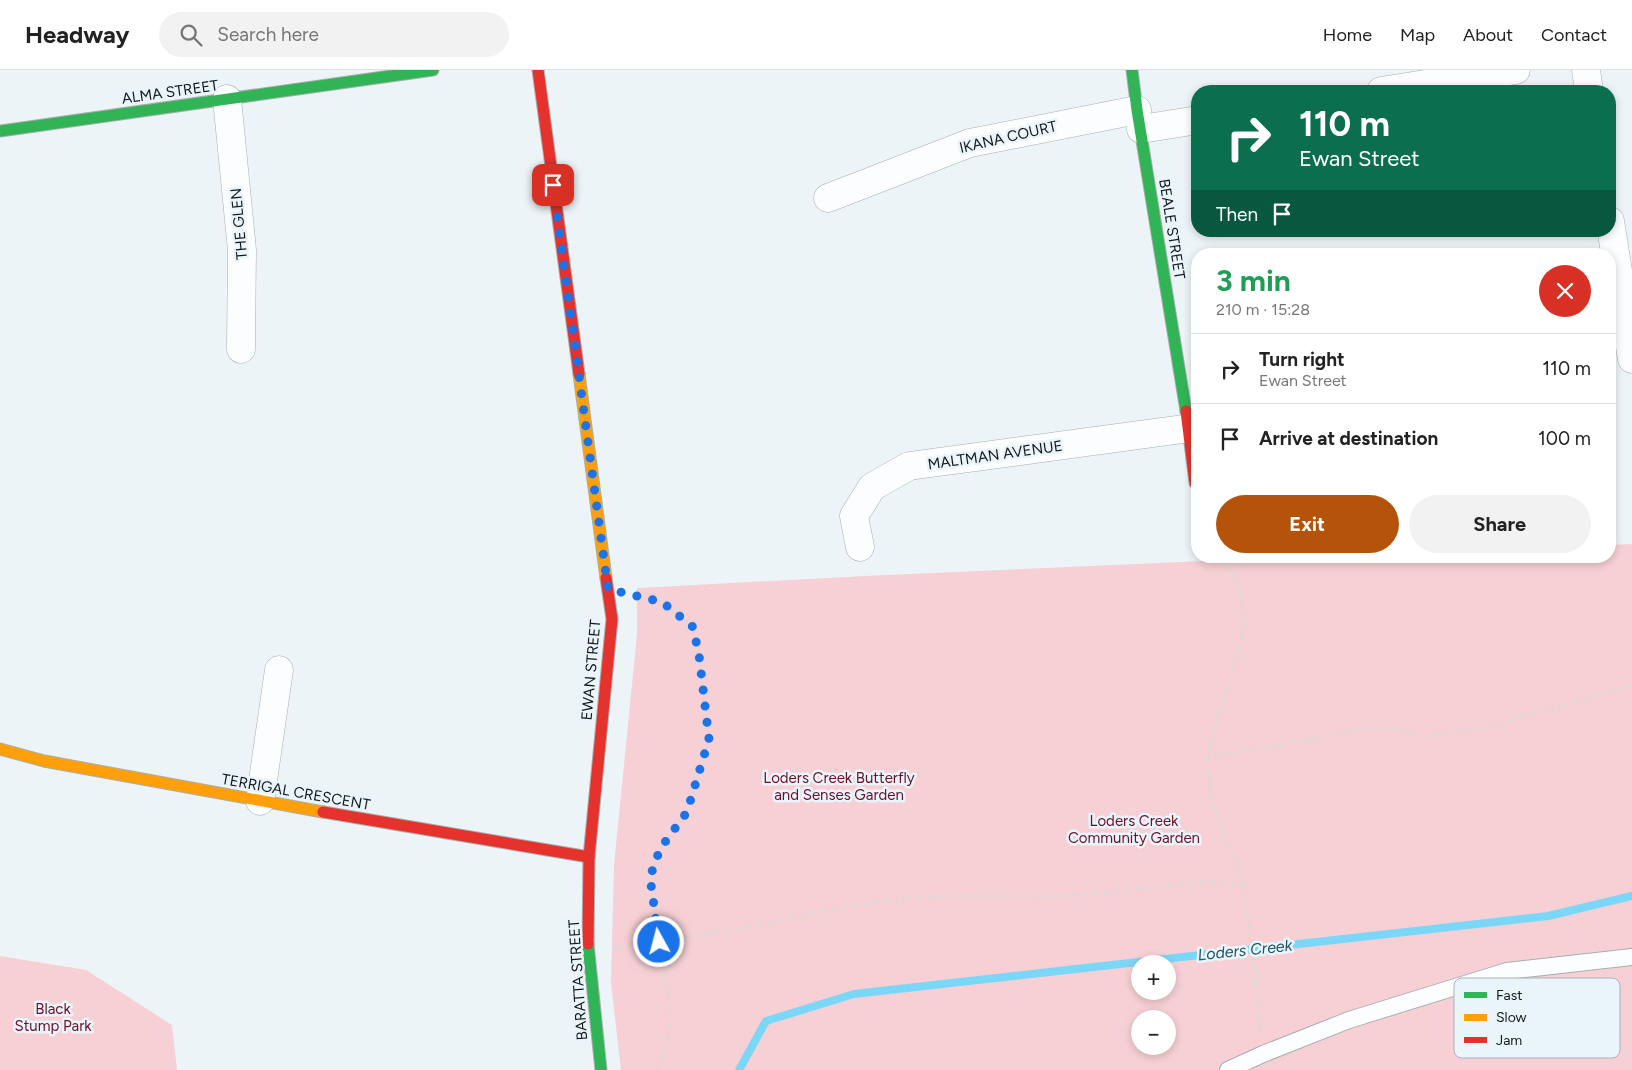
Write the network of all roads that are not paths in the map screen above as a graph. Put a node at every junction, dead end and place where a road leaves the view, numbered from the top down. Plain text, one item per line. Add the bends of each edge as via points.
1 (433, 70) edge
2 (538, 70) edge
3 (1132, 70) edge
4 (1516, 70) edge
5 (1586, 70) edge
6 (1420, 85) edge
7 (1588, 85) edge
8 (227, 99) junction
9 (1139, 120) junction
10 (1191, 120) edge
11 (0, 131) edge
12 (828, 198) dead end
13 (1616, 259) edge
14 (241, 349) dead end
15 (1632, 359) edge
16 (1191, 411) edge
17 (1191, 428) edge
18 (860, 547) dead end
19 (279, 670) dead end
20 (0, 748) edge
21 (260, 801) junction
22 (589, 857) junction
23 (1632, 957) edge
24 (1487, 978) edge
25 (1454, 988) edge
26 (601, 1070) edge
27 (1228, 1070) edge

1 - 8 street, ALMA STREET
2 - 22 street, EWAN STREET via 612,619
3 - 9 street, BEALE STREET
4 - 6 street
5 - 7 street
8 - 11 street, ALMA STREET
8 - 14 street, THE GLEN via 242,250
9 - 10 street, IKANA COURT
9 - 12 street, IKANA COURT via 970,143
9 - 16 street, BEALE STREET
13 - 15 street
17 - 18 street, MALTMAN AVENUE via 909,466 872,487 854,516
19 - 21 street
20 - 21 street, TERRIGAL CRESCENT via 44,761
21 - 22 street, TERRIGAL CRESCENT
22 - 26 street, BARATTA STREET via 588,952
23 - 24 lane via 1507,972
25 - 27 lane via 1349,1020

